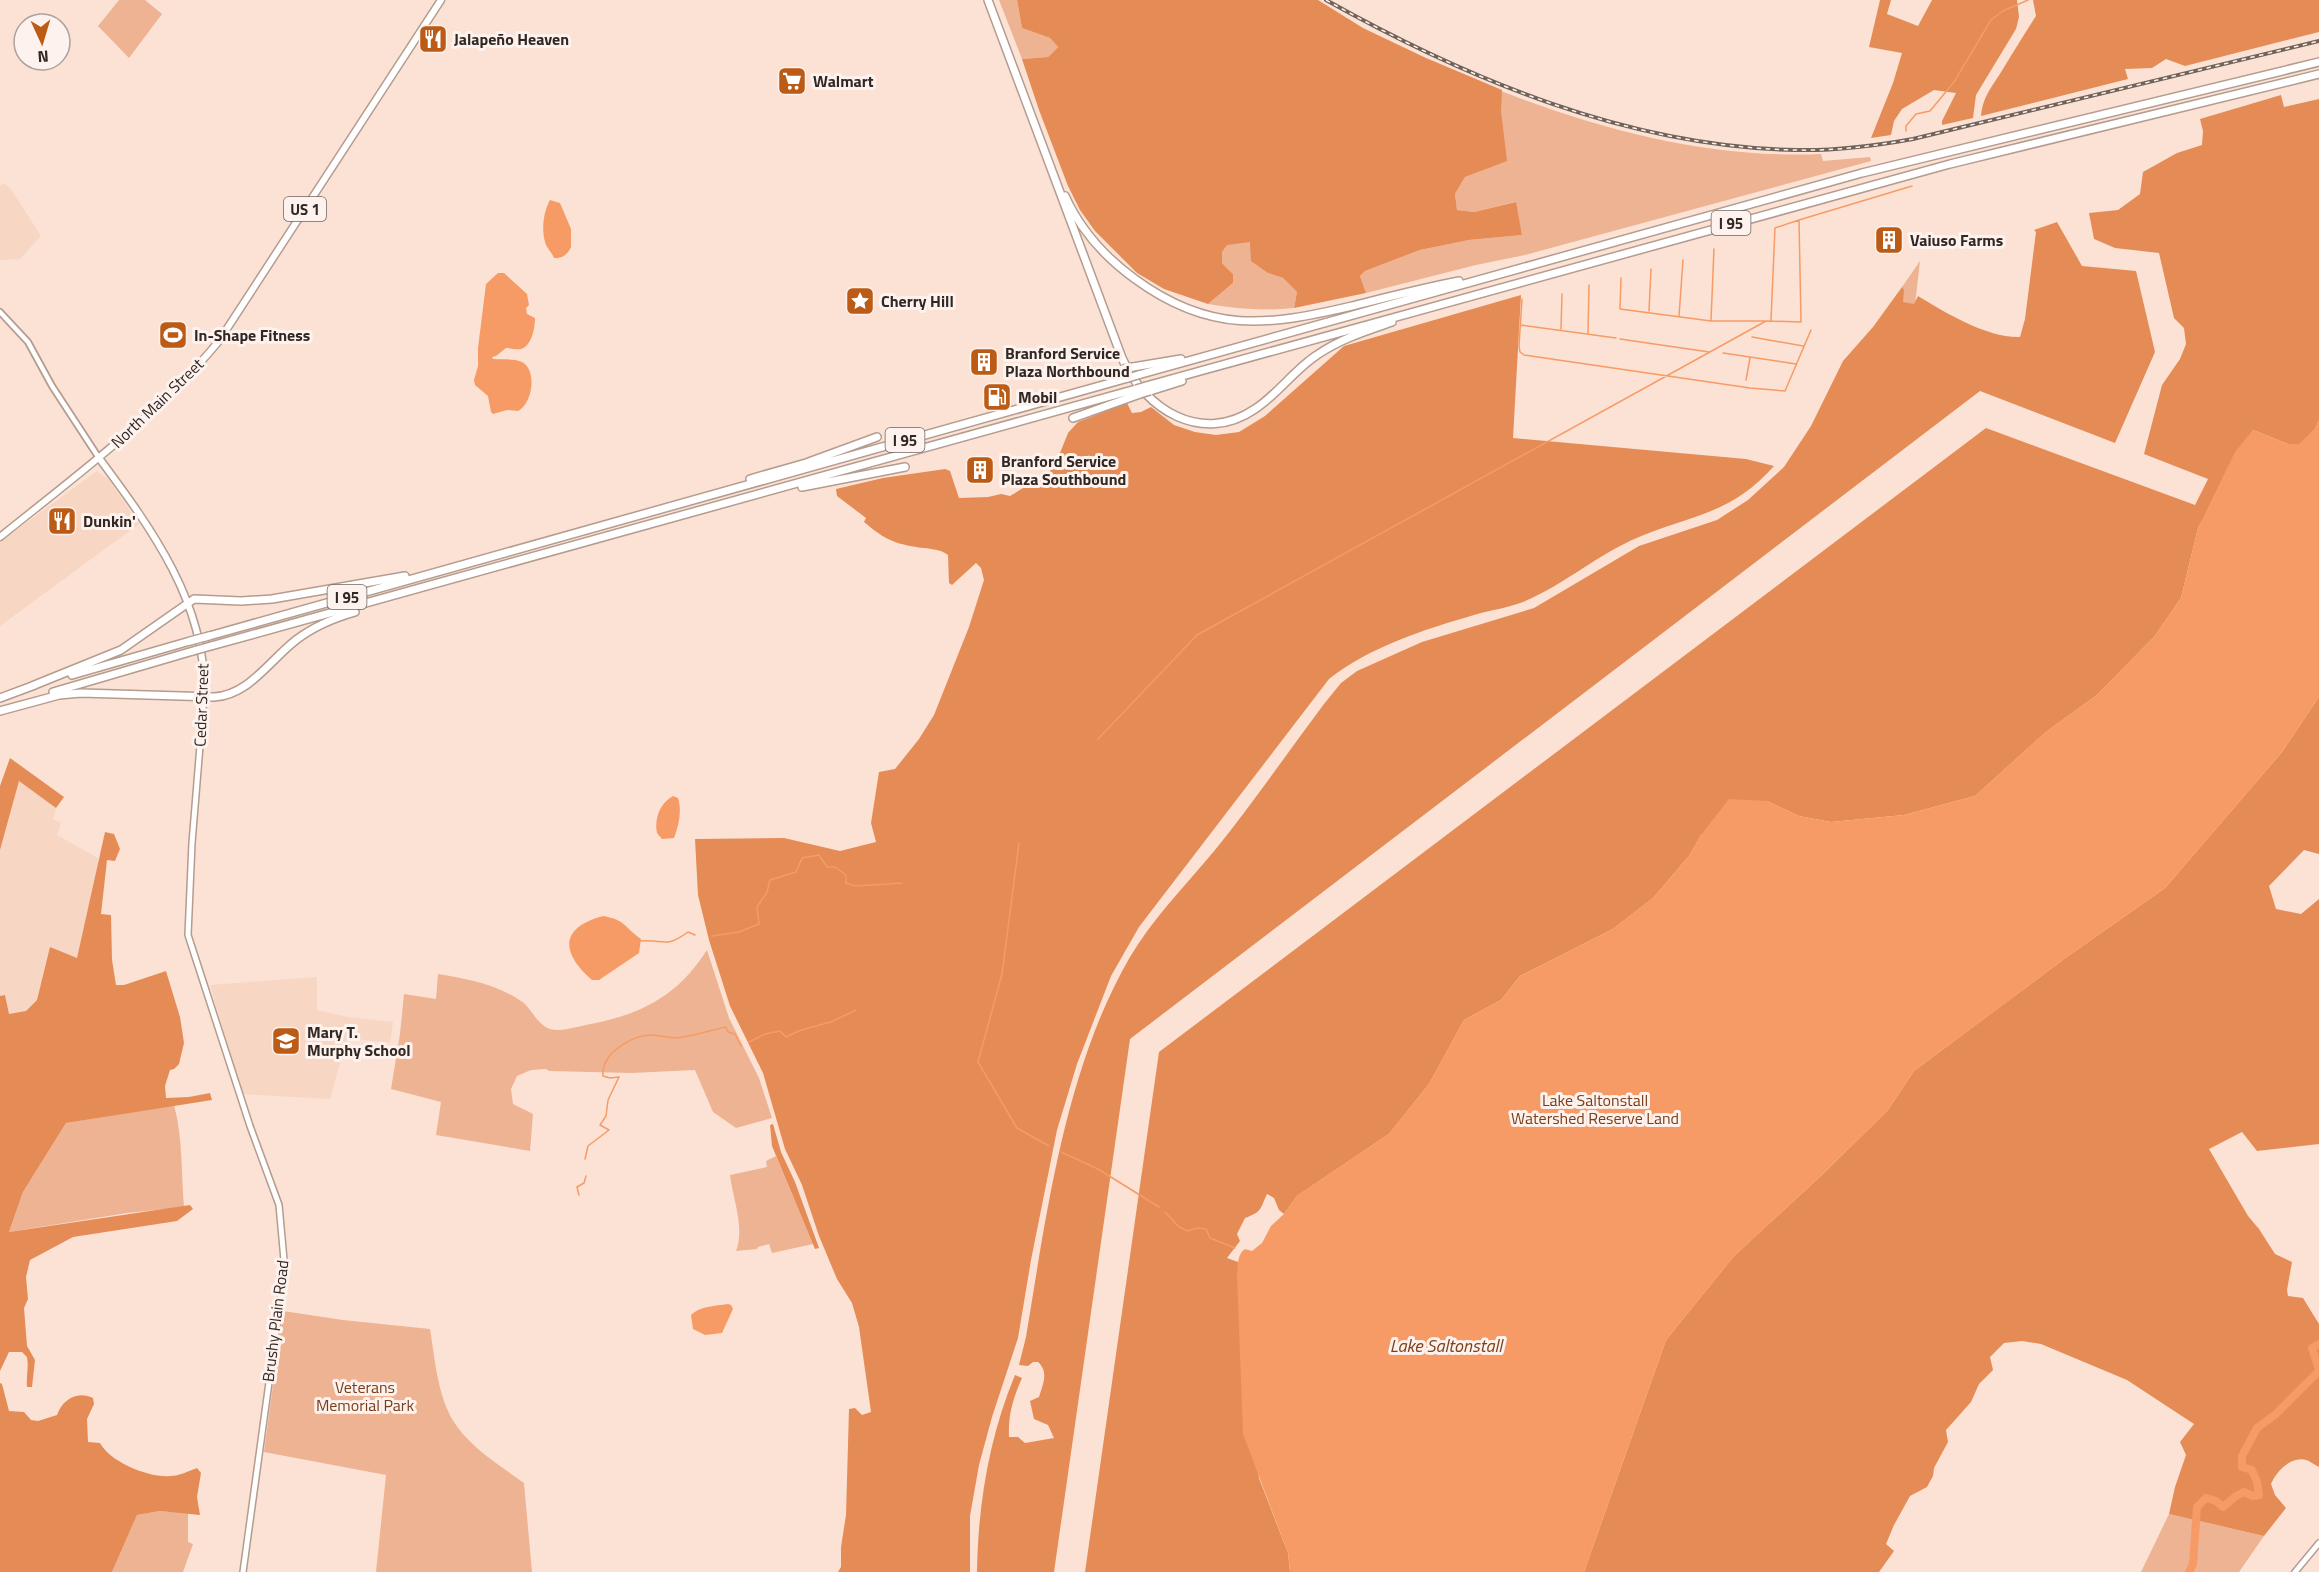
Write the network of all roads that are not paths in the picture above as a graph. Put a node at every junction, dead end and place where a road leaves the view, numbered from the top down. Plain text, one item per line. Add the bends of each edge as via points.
1 (441, 0) edge
2 (990, 0) edge
3 (2319, 62) edge
4 (2319, 74) edge
5 (1529, 266) junction
6 (1467, 297) junction
7 (0, 312) edge
8 (1201, 357) junction
9 (1123, 369) dead end
10 (1138, 391) junction
11 (1073, 418) dead end
12 (877, 437) dead end
13 (99, 458) junction
14 (905, 467) dead end
15 (770, 491) junction
16 (682, 502) junction
17 (0, 537) edge
18 (484, 558) junction
19 (439, 584) junction
20 (187, 602) junction
21 (32, 686) junction
22 (204, 697) junction
23 (0, 698) edge
24 (0, 711) edge
25 (200, 974) joint
26 (2319, 1543) edge
27 (243, 1572) edge
28 (2295, 1572) edge

1 - 13 main road, North Main Street / US 1 via 219,340 183,382
2 - 5 highway via 1076,217 1125,272 1176,304 1229,320 1274,322
2 - 6 highway via 1122,358 1139,387 1167,412 1202,423 1238,418 1262,404 1308,361 1335,344
3 - 5 highway, I 95 via 1862,173
4 - 6 highway, I 95 via 1938,167
5 - 8 highway, I 95
6 - 10 highway, I 95, bridge
7 - 13 street, Cedar Street via 28,342 52,387
8 - 9 highway, bridge
8 - 16 highway, I 95, bridge
10 - 11 highway
10 - 15 highway, I 95
12 - 16 highway
13 - 17 main road, North Main Street / US 1
13 - 20 main road, Cedar Street via 142,517 173,568
14 - 15 highway
15 - 19 highway, I 95
16 - 18 highway, I 95
18 - 20 highway via 289,597 241,601 199,598
18 - 21 highway, I 95, bridge
19 - 22 highway via 314,628 239,691
19 - 24 highway, I 95, bridge via 192,651
20 - 21 highway via 121,650
20 - 22 main road, Cedar Street via 204,659
21 - 23 highway, I 95
22 - 24 highway via 81,693
22 - 25 main road, Cedar Street via 189,935
25 - 27 main road, Brushy Plain Road via 276,1196 283,1230 281,1295
26 - 28 main road

